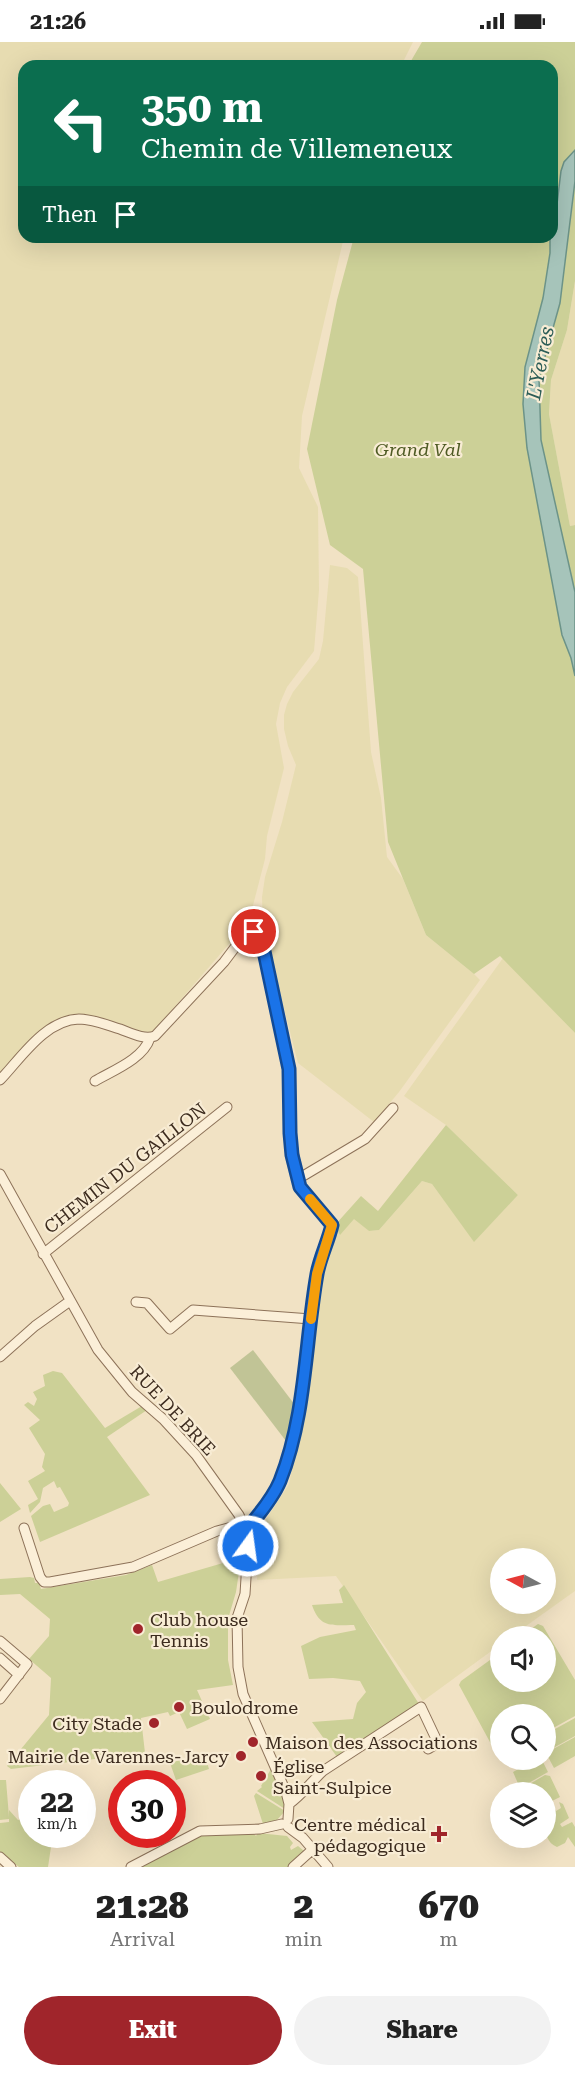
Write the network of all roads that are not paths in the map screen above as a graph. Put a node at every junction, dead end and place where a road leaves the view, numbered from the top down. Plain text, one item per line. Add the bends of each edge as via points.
1 (150, 1038) junction
2 (0, 1080) edge
3 (95, 1081) dead end
4 (227, 1107) dead end
5 (393, 1108) dead end
6 (0, 1174) edge
7 (298, 1179) junction
8 (43, 1254) junction
9 (70, 1301) junction
10 (136, 1302) dead end
11 (311, 1319) junction
12 (0, 1358) edge
13 (244, 1527) junction
14 (24, 1528) dead end
15 (0, 1641) edge
16 (0, 1658) edge
17 (19, 1675) junction
18 (0, 1699) edge
19 (428, 1749) dead end
20 (289, 1804) junction
21 (286, 1823) junction
22 (313, 1849) junction
23 (0, 1857) edge
24 (11, 1867) edge
25 (130, 1867) edge
26 (293, 1867) edge
27 (328, 1867) edge

1 - 2 street via 95,1022 70,1020 44,1034
1 - 3 street via 148,1046 134,1058
1 - 7 street via 161,1032 248,933 260,935 289,1069 290,1133
4 - 8 street, CHEMIN DU GAILLON
5 - 7 street via 365,1139
6 - 8 street, RUE DE BRIE
7 - 11 street via 300,1187 332,1225 317,1274
8 - 9 street, RUE DE BRIE
9 - 12 street
9 - 13 street, RUE DE BRIE via 118,1376 196,1455
10 - 11 street via 147,1303 170,1329 193,1310
11 - 13 street via 299,1406 279,1482 256,1518
13 - 14 street via 217,1531 133,1567 50,1582 40,1577
13 - 20 street, RUE DE BRIE via 248,1578 237,1618 239,1677
15 - 17 street via 27,1664
16 - 17 street
17 - 18 street
19 - 20 street via 438,1743 421,1707 323,1771
20 - 21 street, RUE DE BRIE
21 - 22 street
21 - 25 street via 261,1829 200,1831
22 - 26 street
22 - 27 street
23 - 24 street

